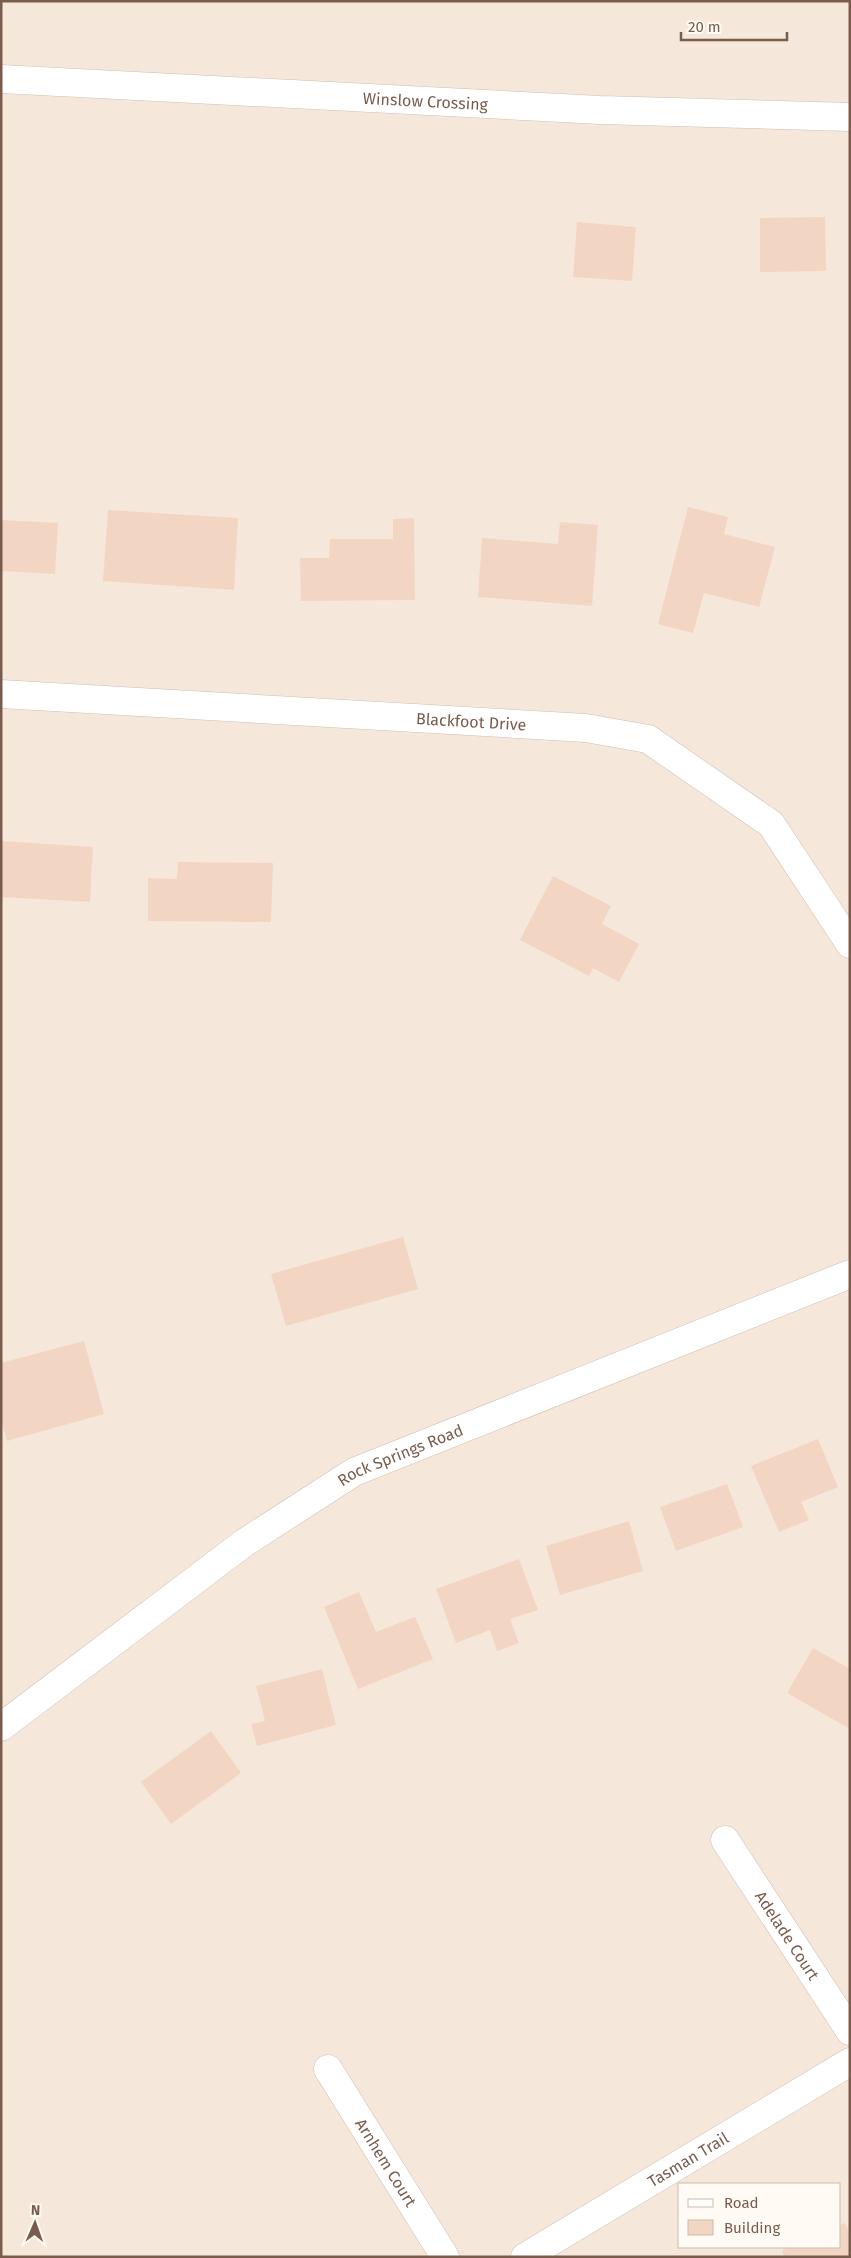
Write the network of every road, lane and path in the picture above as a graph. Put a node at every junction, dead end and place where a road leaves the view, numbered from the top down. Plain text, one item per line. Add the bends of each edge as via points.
1 (1, 79) edge
2 (850, 117) edge
3 (1, 694) edge
4 (850, 944) edge
5 (850, 1274) edge
6 (1, 1727) edge
7 (725, 1840) dead end
8 (850, 2031) edge
9 (850, 2062) edge
10 (328, 2069) dead end
11 (445, 2257) edge
12 (525, 2257) edge

1 - 2 street, Winslow Crossing via 600,110
3 - 4 street, Blackfoot Drive via 586,728 648,739 771,824
5 - 6 street, Rock Springs Road via 354,1472 244,1543
7 - 8 street, Adelade Court
9 - 12 street, Tasman Trail
10 - 11 street, Arnhem Court

